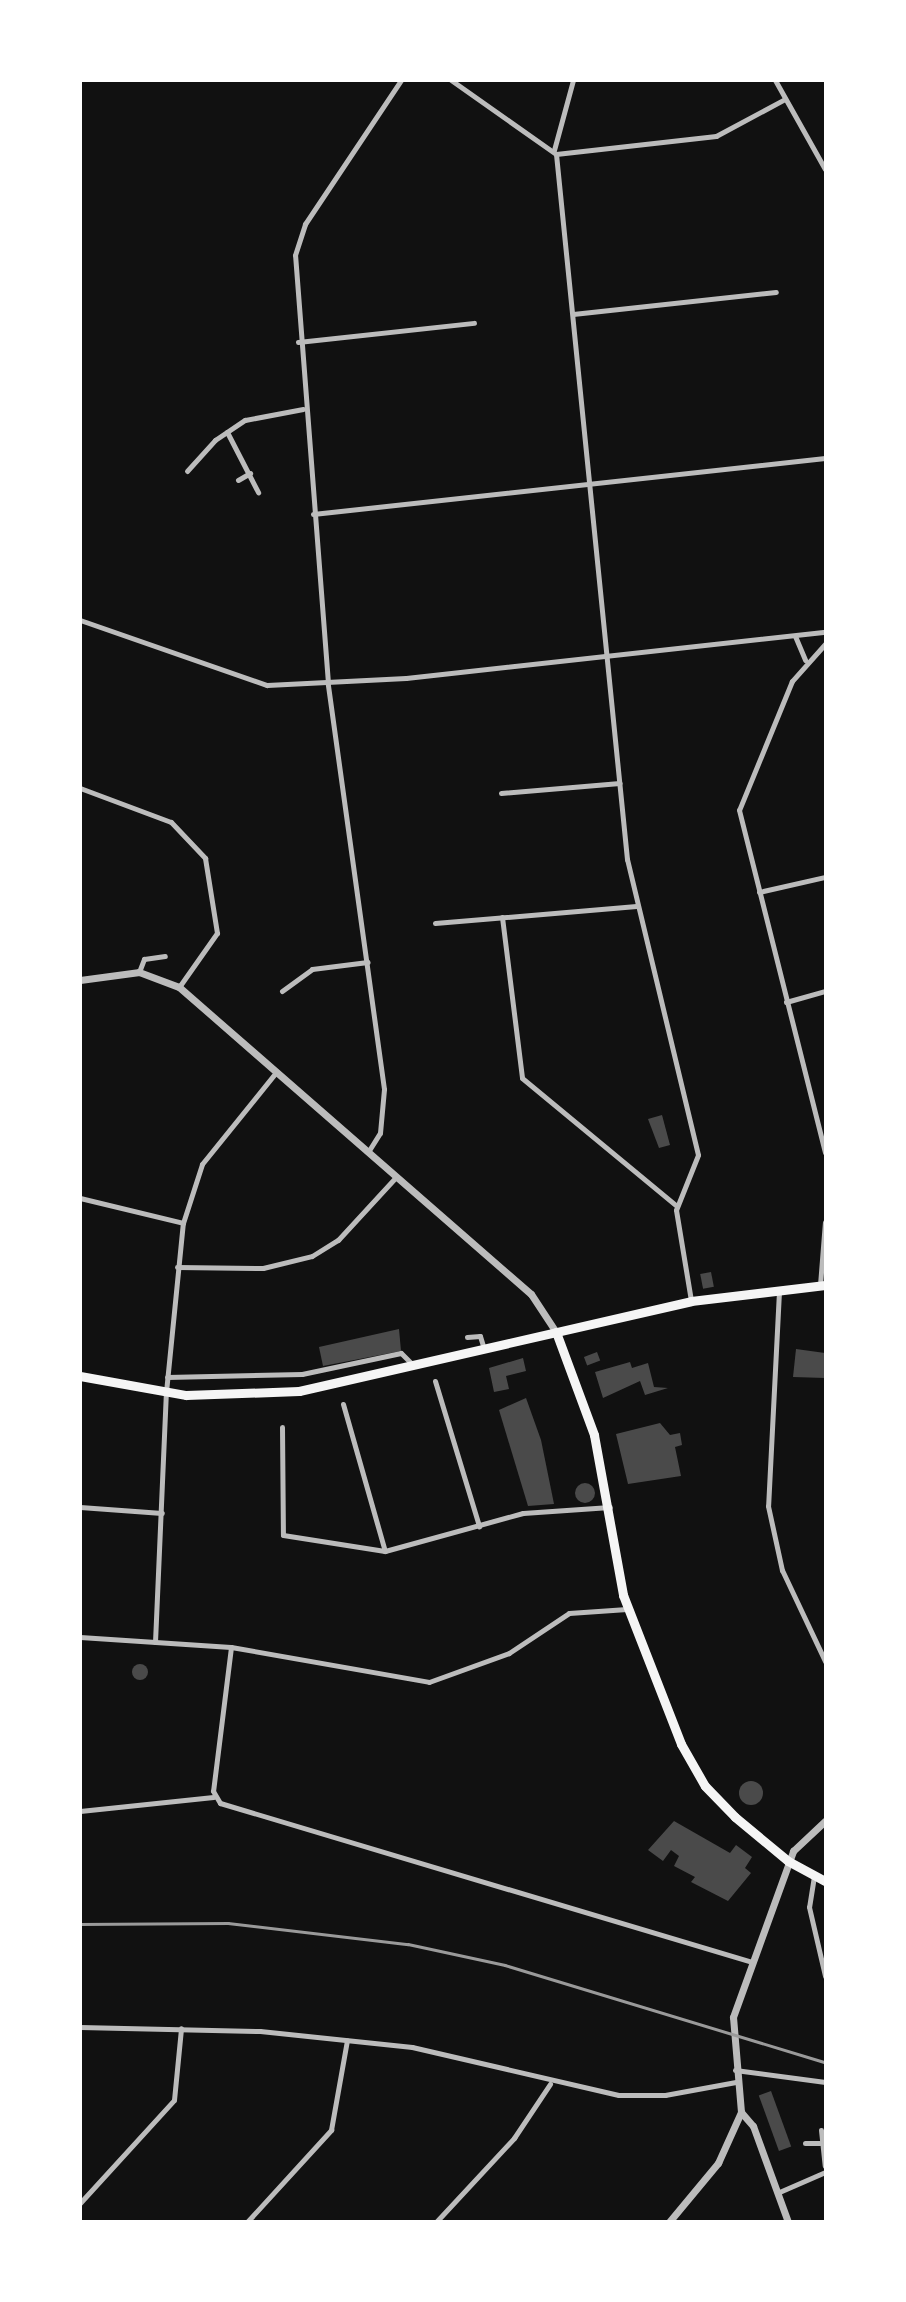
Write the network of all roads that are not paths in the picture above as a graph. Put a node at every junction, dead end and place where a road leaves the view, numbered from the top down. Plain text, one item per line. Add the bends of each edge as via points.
1 (401, 80) edge
2 (451, 80) edge
3 (573, 80) edge
4 (775, 80) edge
5 (785, 99) junction
6 (555, 152) junction
7 (825, 169) edge
8 (776, 292) dead end
9 (573, 314) junction
10 (474, 323) dead end
11 (298, 342) junction
12 (303, 409) junction
13 (226, 432) junction
14 (825, 458) edge
15 (187, 471) dead end
16 (250, 473) junction
17 (238, 480) dead end
18 (590, 484) junction
19 (258, 492) dead end
20 (313, 514) junction
21 (80, 620) edge
22 (825, 632) edge
23 (794, 636) junction
24 (825, 644) edge
25 (610, 656) junction
26 (805, 660) junction
27 (328, 683) junction
28 (620, 783) junction
29 (80, 788) edge
30 (501, 793) dead end
31 (825, 877) edge
32 (759, 892) junction
33 (636, 906) junction
34 (502, 916) junction
35 (435, 923) dead end
36 (165, 956) dead end
37 (368, 962) junction
38 (139, 972) junction
39 (80, 980) edge
40 (179, 987) junction
41 (282, 991) dead end
42 (825, 991) edge
43 (786, 1002) junction
44 (277, 1071) junction
45 (824, 1137) edge
46 (368, 1152) junction
47 (825, 1152) edge
48 (396, 1177) junction
49 (80, 1198) edge
50 (677, 1206) junction
51 (825, 1222) edge
52 (183, 1223) junction
53 (177, 1268) junction
54 (823, 1285) edge
55 (778, 1288) junction
56 (691, 1301) junction
57 (556, 1332) junction
58 (467, 1337) dead end
59 (484, 1349) junction
60 (414, 1367) junction
61 (317, 1372) junction
62 (80, 1376) edge
63 (167, 1377) junction
64 (435, 1381) dead end
65 (320, 1388) junction
66 (166, 1392) junction
67 (343, 1404) dead end
68 (282, 1427) dead end
69 (80, 1507) edge
70 (610, 1507) junction
71 (162, 1513) junction
72 (479, 1526) junction
73 (386, 1551) junction
74 (627, 1609) junction
75 (80, 1637) edge
76 (155, 1642) junction
77 (231, 1647) junction
78 (825, 1661) edge
79 (214, 1797) junction
80 (80, 1811) edge
81 (825, 1821) edge
82 (788, 1861) junction
83 (814, 1876) junction
84 (825, 1881) edge
85 (752, 1962) junction
86 (825, 1976) edge
87 (80, 2027) edge
88 (181, 2028) junction
89 (347, 2040) junction
90 (735, 2070) junction
91 (736, 2082) junction
92 (825, 2082) edge
93 (550, 2084) junction
94 (741, 2112) junction
95 (821, 2130) dead end
96 (805, 2143) dead end
97 (820, 2143) junction
98 (825, 2166) edge
99 (825, 2172) edge
100 (777, 2193) junction
101 (80, 2203) edge
102 (247, 2221) edge
103 (436, 2221) edge
104 (669, 2221) edge
105 (788, 2221) edge

1 - 11 street via 300,235
2 - 6 street
3 - 6 street
4 - 5 street
5 - 6 street via 711,138
5 - 7 street
6 - 9 street
8 - 9 street
9 - 18 street
10 - 11 street
11 - 12 street
12 - 13 street via 258,414
12 - 20 street
13 - 15 street
13 - 16 street
14 - 18 street
16 - 17 street
16 - 19 street
18 - 20 street
18 - 25 street
20 - 27 street
21 - 27 street via 251,682
22 - 23 street
23 - 25 street
23 - 26 street
24 - 26 street
25 - 27 street
25 - 28 street
26 - 32 street via 742,791 740,817
27 - 37 street
28 - 30 street
28 - 33 street
29 - 40 street via 171,822 201,851 217,933
31 - 32 street
32 - 43 street
33 - 34 street
33 - 50 street via 698,1153
34 - 35 street
34 - 50 street via 522,1078
36 - 38 street via 144,959
37 - 41 street via 312,970
37 - 46 street via 385,1104 379,1137
38 - 39 street
38 - 40 street
40 - 44 street
42 - 43 street
43 - 45 street
44 - 46 street
44 - 52 street via 202,1164
45 - 47 street
46 - 48 street
48 - 53 street via 338,1240 312,1256 263,1268
48 - 57 street via 531,1294
49 - 52 street
50 - 56 street
51 - 54 street
52 - 53 street
53 - 63 street
54 - 55 main road
55 - 56 main road
55 - 78 street via 770,1518 787,1583
56 - 57 main road
57 - 59 main road
57 - 70 main road via 589,1414
58 - 59 street via 480,1336
59 - 60 main road
60 - 61 street via 401,1353
60 - 65 main road
61 - 63 street
61 - 65 street
62 - 66 main road
63 - 66 street
64 - 72 street
65 - 66 main road
66 - 71 street
67 - 73 street
68 - 73 street via 279,1532
69 - 71 street
70 - 72 street via 523,1513
70 - 74 main road
71 - 76 street
72 - 73 street
74 - 77 street via 569,1612 509,1653 429,1682
74 - 82 main road via 699,1778
75 - 76 street
76 - 77 street
77 - 79 street
79 - 80 street
79 - 85 street
81 - 82 street via 799,1840
82 - 83 main road
82 - 85 street
83 - 84 main road
83 - 86 street via 809,1907
85 - 90 street via 733,2017
87 - 88 street
88 - 89 street
88 - 101 street via 174,2100
89 - 93 street via 412,2047
89 - 102 street via 331,2130
90 - 91 street
90 - 92 street
91 - 93 street via 641,2096
91 - 94 street
93 - 103 street via 514,2138
94 - 100 street via 751,2123
94 - 104 street via 718,2163
95 - 97 street
96 - 97 street
97 - 98 street
99 - 100 street
100 - 105 street

